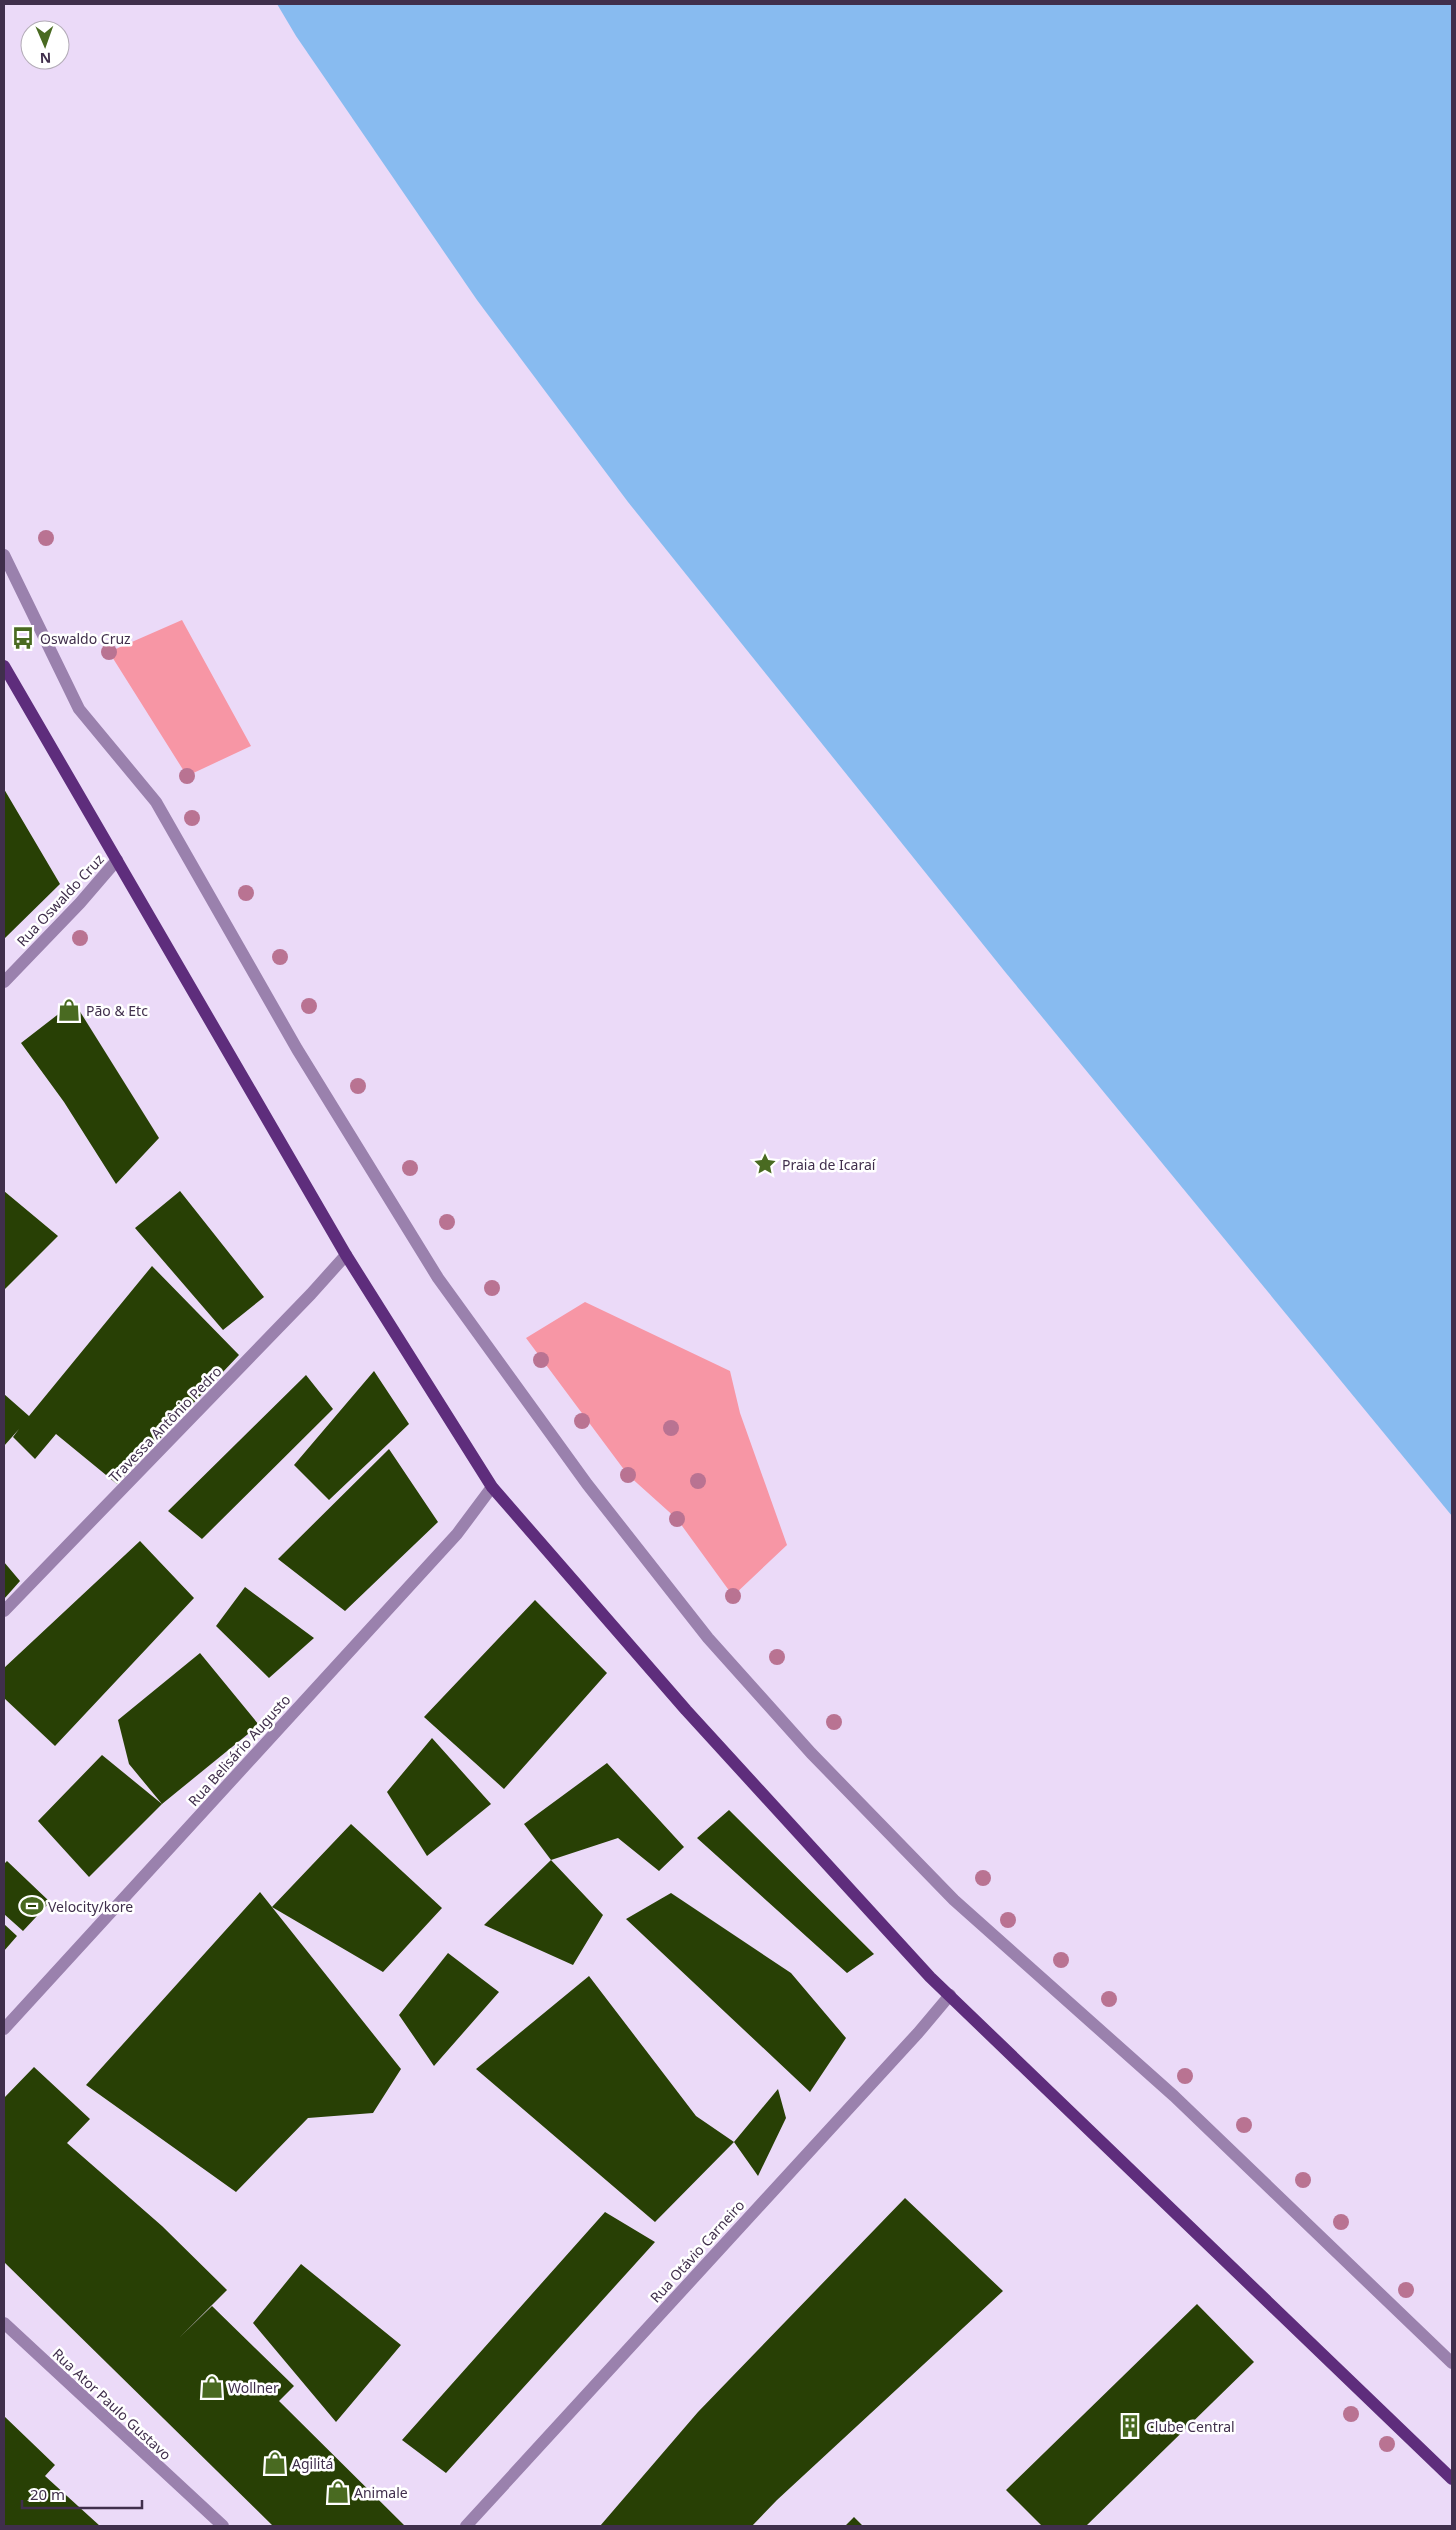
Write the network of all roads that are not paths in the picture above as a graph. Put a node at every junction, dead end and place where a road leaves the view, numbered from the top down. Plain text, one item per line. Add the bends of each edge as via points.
1 (4, 555) edge
2 (4, 666) edge
3 (117, 860) junction
4 (4, 982) edge
5 (346, 1255) junction
6 (492, 1487) junction
7 (4, 1611) edge
8 (950, 1995) junction
9 (4, 2029) edge
10 (4, 2324) edge
11 (1452, 2363) edge
12 (1452, 2479) edge
13 (223, 2526) edge
14 (466, 2526) edge

1 - 11 street via 79,708 156,802 297,1049 438,1278 586,1484 708,1638 811,1753 954,1900 1174,2096
2 - 3 main road
3 - 4 street, Rua Oswaldo Cruz
3 - 5 main road
5 - 6 main road
5 - 7 street, Travessa Antônio Pedro
6 - 8 main road via 686,1710
6 - 9 street, Rua Belisário Augusto via 450,1542
8 - 12 main road
8 - 14 street, Rua Otávio Carneiro
10 - 13 street, Rua Ator Paulo Gustavo

